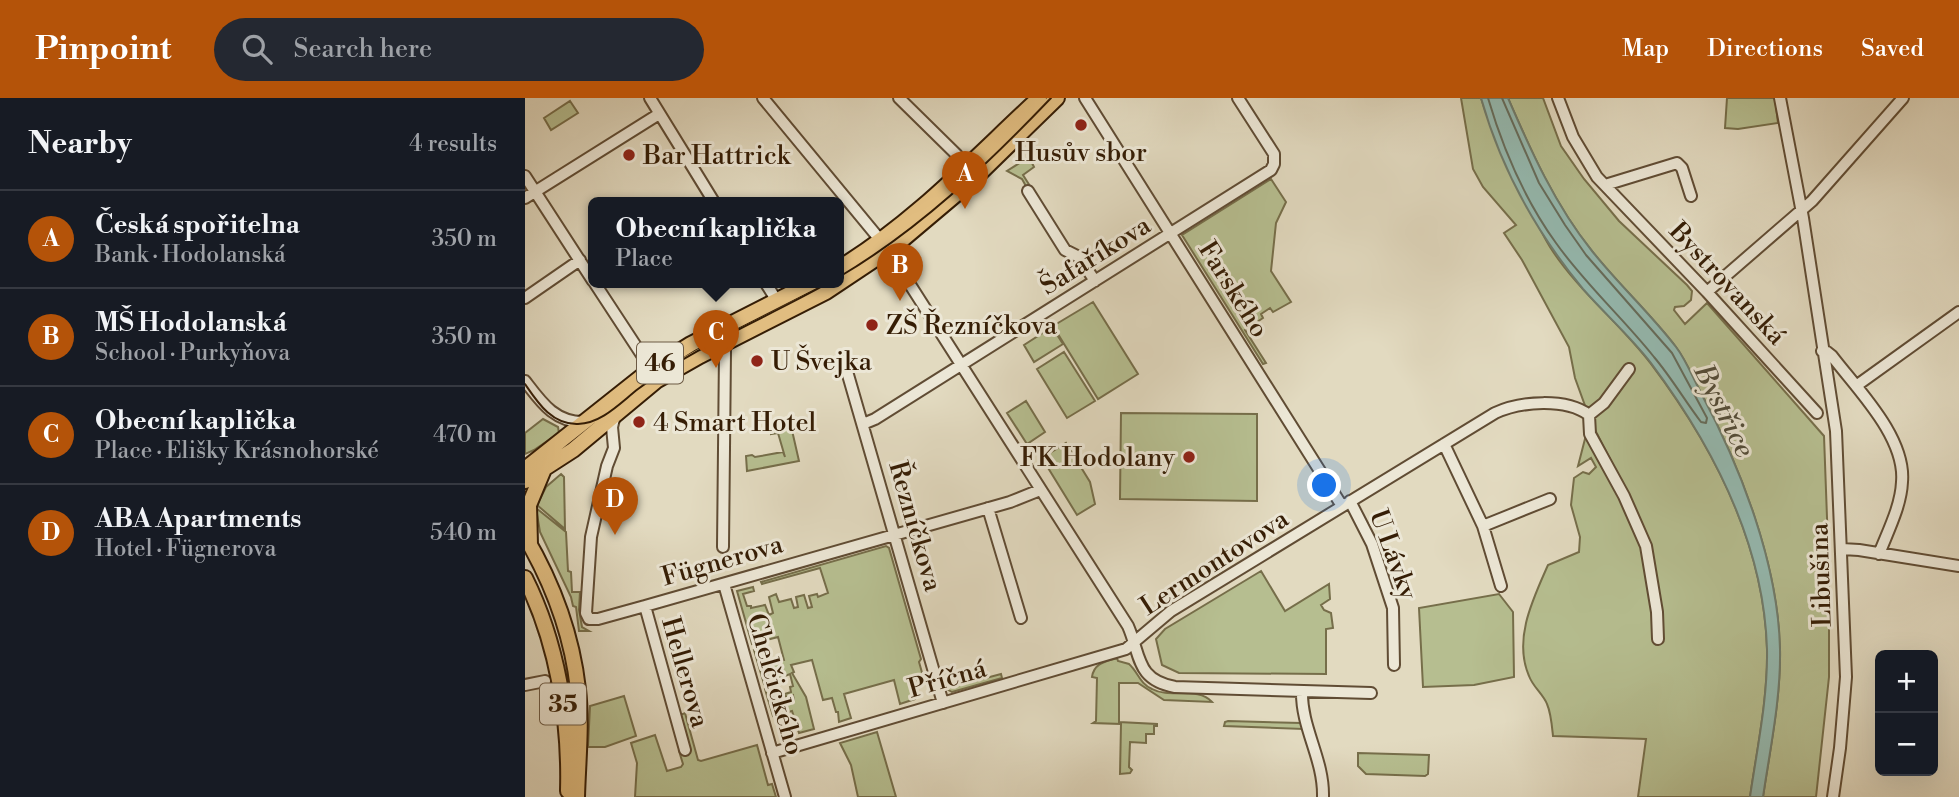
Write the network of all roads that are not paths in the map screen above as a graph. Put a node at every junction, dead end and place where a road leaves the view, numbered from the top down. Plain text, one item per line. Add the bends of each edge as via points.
1 (650, 98) edge
2 (763, 98) edge
3 (898, 98) edge
4 (1039, 98) edge
5 (1057, 98) edge
6 (1085, 98) edge
7 (1238, 98) edge
8 (1557, 98) edge
9 (1780, 98) edge
10 (1903, 98) edge
11 (659, 114) junction
12 (957, 155) dead end
13 (525, 176) edge
14 (1605, 185) junction
15 (1028, 191) dead end
16 (530, 195) edge
17 (1691, 196) dead end
18 (711, 197) edge
19 (844, 197) edge
20 (844, 197) edge
21 (1802, 209) junction
22 (1171, 233) junction
23 (884, 246) junction
24 (580, 260) junction
25 (844, 265) edge
26 (588, 273) edge
27 (844, 278) edge
28 (1095, 281) junction
29 (598, 288) edge
30 (768, 288) edge
31 (801, 288) edge
32 (831, 288) edge
33 (1707, 292) junction
34 (525, 298) edge
35 (776, 301) junction
36 (1959, 312) edge
37 (721, 337) junction
38 (1822, 351) junction
39 (844, 361) dead end
40 (961, 366) junction
41 (651, 369) junction
42 (1629, 369) dead end
43 (525, 381) edge
44 (1856, 386) junction
45 (611, 408) junction
46 (1817, 413) dead end
47 (1589, 415) junction
48 (585, 422) junction
49 (863, 424) junction
50 (586, 438) junction
51 (615, 443) junction
52 (1444, 444) junction
53 (532, 467) edge
54 (525, 481) edge
55 (1040, 490) junction
56 (1550, 499) dead end
57 (1346, 504) junction
58 (988, 508) junction
59 (1483, 526) junction
60 (895, 535) junction
61 (527, 540) edge
62 (723, 547) dead end
63 (1842, 549) junction
64 (1879, 554) junction
65 (1959, 566) edge
66 (525, 578) edge
67 (724, 584) junction
68 (1501, 586) dead end
69 (645, 606) junction
70 (1021, 618) dead end
71 (1658, 639) dead end
72 (1133, 645) junction
73 (1394, 665) dead end
74 (545, 681) dead end
75 (525, 685) edge
76 (1302, 691) junction
77 (1371, 693) dead end
78 (943, 703) junction
79 (685, 750) dead end
80 (772, 752) junction
81 (568, 797) edge
82 (577, 797) edge
83 (785, 797) edge
84 (1323, 797) edge
85 (1833, 797) edge

1 - 11 street
2 - 20 street
3 - 12 street
4 - 23 main road
5 - 23 main road via 959,193
6 - 22 street, Farského
7 - 22 street, Šafaříkova via 1274,154 1274,164
8 - 14 street, Bystrovanská via 1580,151
9 - 21 street, Libušina
10 - 21 street
11 - 16 street
11 - 18 street
13 - 16 street
14 - 17 street, Bystrovanská via 1677,163
14 - 33 street, Bystrovanská
15 - 28 street via 1065,250 1079,257
16 - 24 street
19 - 23 street
21 - 33 street
21 - 38 street, Libušina
22 - 28 street, Šafaříkova
22 - 57 street, Farského
23 - 25 main road
23 - 27 main road
23 - 40 street
24 - 26 street
24 - 34 street
28 - 40 street, Šafaříkova
29 - 41 street
30 - 35 street
31 - 35 main road, 46
32 - 37 main road
33 - 46 street, Bystrovanská
35 - 37 main road, 46
36 - 44 street
37 - 41 main road, 46
37 - 45 main road, 46
37 - 62 street
38 - 44 street via 1830,353
38 - 63 street, Libušina via 1836,431
39 - 49 street, Řezníčkova
40 - 49 street, Šafaříkova
40 - 55 street
41 - 45 main road, 46
42 - 47 street
43 - 48 street via 554,414
44 - 64 street via 1880,418 1902,469 1899,499
45 - 48 main road, 46
45 - 50 main road, 46
45 - 51 street, Fügnerova
47 - 52 street, Lermontovova via 1569,405 1514,407
47 - 71 street via 1590,434 1646,546
48 - 53 main road, 46
49 - 60 street, Řezníčkova
50 - 51 street via 602,435
50 - 53 main road, 46
51 - 69 street, Fügnerova via 593,529 586,616 595,619
52 - 57 street, Lermontovova
52 - 59 street
53 - 54 main road, 46
53 - 61 main road
55 - 58 street, Fügnerova
55 - 72 street via 1128,626
56 - 59 street
57 - 72 street, Lermontovova via 1171,611
57 - 73 street, U Lávky via 1372,544 1393,608
58 - 60 street, Fügnerova
58 - 70 street
59 - 68 street
60 - 67 street, Fügnerova
60 - 78 street, Řezníčkova
61 - 82 main road, 35 via 553,594 574,666 579,704
63 - 64 street
63 - 85 street, Libušina via 1846,677
64 - 65 street
66 - 81 main road, 35 via 558,675
67 - 69 street, Fügnerova
67 - 80 street, Chelčického
69 - 79 street, Hellerova
72 - 76 street, Lermontovova via 1147,675 1163,685
72 - 78 street, Příčná
74 - 75 street
76 - 77 street, Lermontovova
76 - 84 street via 1303,712 1322,770
78 - 80 street, Příčná
80 - 83 street, Chelčického

